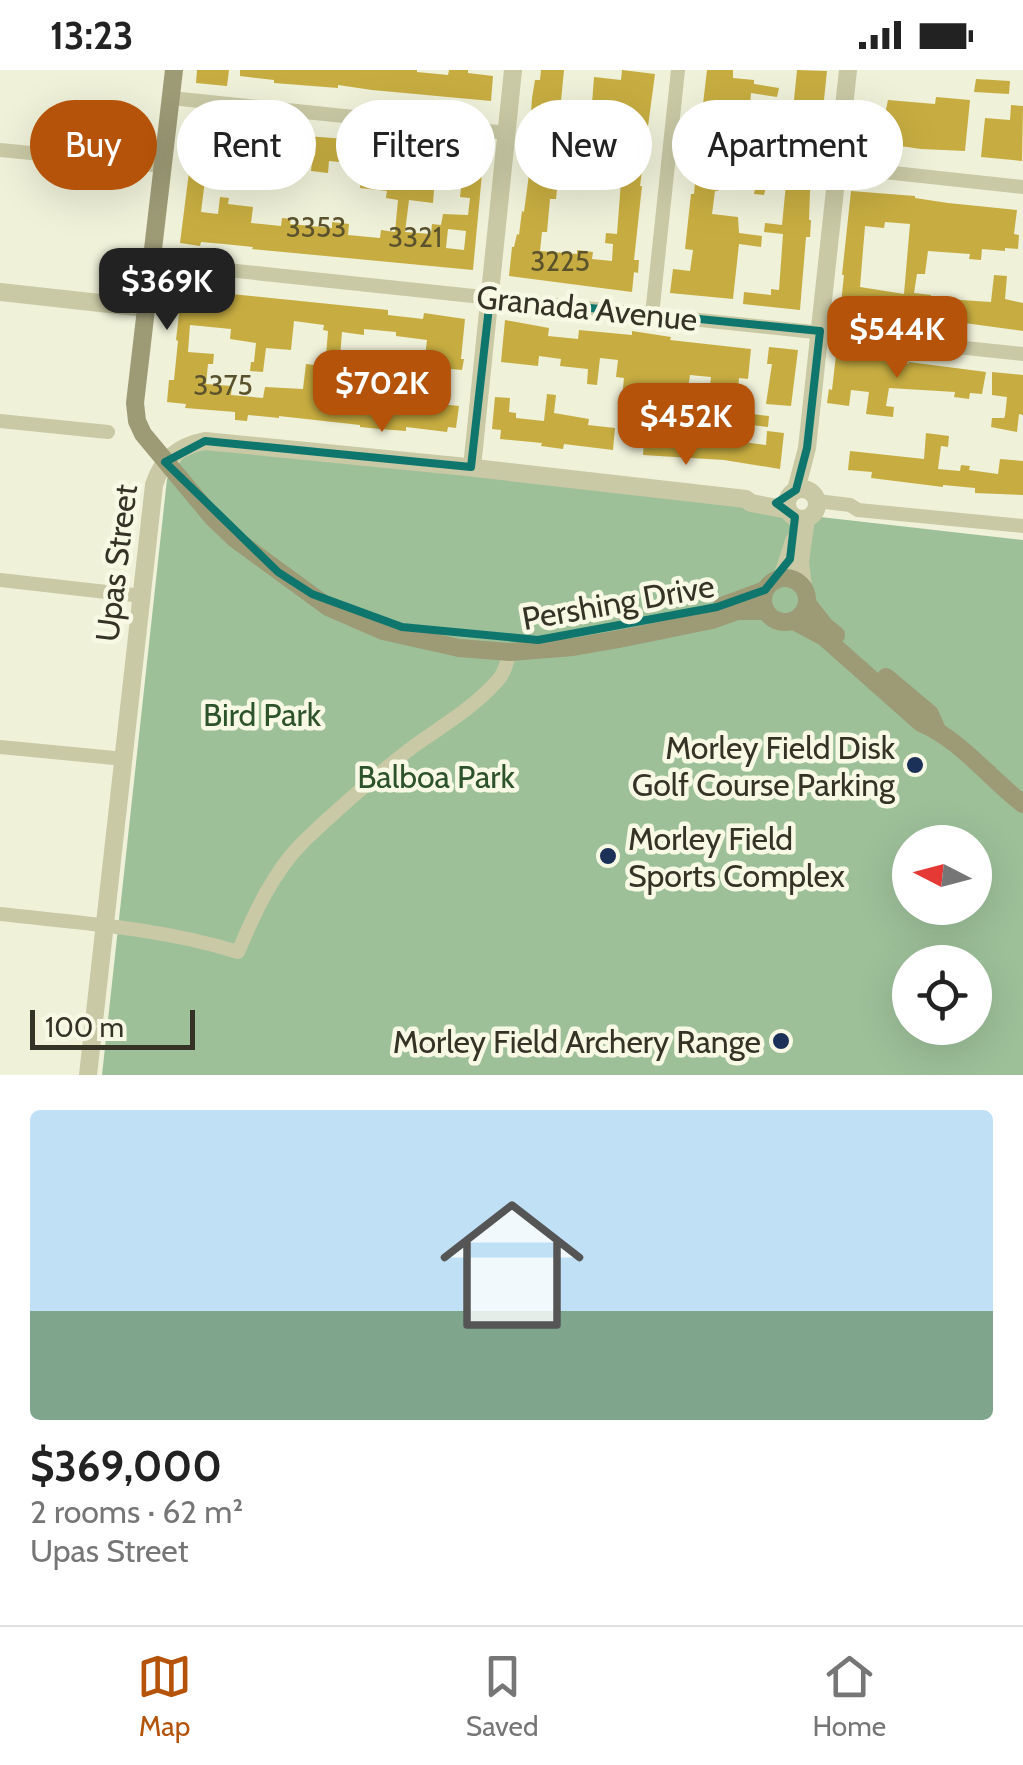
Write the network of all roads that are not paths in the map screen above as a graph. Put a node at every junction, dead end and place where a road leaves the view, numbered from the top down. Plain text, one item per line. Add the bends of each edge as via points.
1 (174, 70) edge
2 (513, 70) edge
3 (678, 70) edge
4 (848, 70) edge
5 (172, 98) junction
6 (845, 100) edge
7 (507, 132) junction
8 (0, 150) edge
9 (164, 166) junction
10 (903, 174) edge
11 (1023, 187) edge
12 (835, 190) edge
13 (151, 262) junction
14 (0, 292) edge
15 (490, 298) junction
16 (146, 308) junction
17 (652, 315) junction
18 (820, 331) junction
19 (1023, 354) edge
20 (0, 421) edge
21 (108, 432) dead end
22 (166, 462) junction
23 (472, 468) junction
24 (802, 505) junction
25 (1023, 526) edge
26 (782, 578) junction
27 (0, 580) edge
28 (765, 590) junction
29 (312, 594) junction
30 (805, 595) junction
31 (142, 596) junction
32 (765, 611) junction
33 (794, 621) junction
34 (634, 626) junction
35 (510, 652) junction
36 (937, 730) junction
37 (0, 747) edge
38 (970, 756) junction
39 (125, 759) junction
40 (1023, 790) edge
41 (1023, 804) edge
42 (0, 914) edge
43 (105, 926) junction
44 (88, 1075) edge

1 - 5 main road, Upas Street
2 - 7 street
3 - 17 street
4 - 6 street
5 - 7 street
5 - 9 main road, Upas Street
7 - 15 street
8 - 9 street
9 - 13 main road, Upas Street
10 - 11 street
12 - 18 street
13 - 15 street, Granada Avenue
13 - 16 main road, Upas Street
14 - 16 street
15 - 17 street, Granada Avenue
15 - 23 street
16 - 22 main road, Upas Street via 137,421
17 - 18 street, Granada Avenue
18 - 19 street, Granada Avenue
18 - 24 street
20 - 21 street
22 - 23 street via 184,446 206,441
22 - 29 main road, Pershing Drive via 235,539
22 - 31 street, Upas Street via 154,485
23 - 24 street
24 - 25 street
24 - 26 street
24 - 30 street
26 - 28 main road
26 - 30 main road via 794,580
27 - 31 street
28 - 32 main road
28 - 34 main road, Pershing Drive
29 - 34 main road, Pershing Drive via 402,627 480,640 538,640
29 - 35 main road, Pershing Drive via 383,630
30 - 33 main road via 805,610
30 - 36 main road via 825,626 930,714
31 - 39 street, Upas Street
32 - 33 main road via 775,620
32 - 35 main road, Pershing Drive via 737,611 573,647
33 - 36 main road via 824,637 920,723
34 - 35 main road
35 - 43 street via 498,680 302,843 259,904 238,952
36 - 38 main road
37 - 39 street
38 - 40 main road
38 - 41 main road
39 - 43 street, Upas Street
42 - 43 street
43 - 44 street, Upas Street

